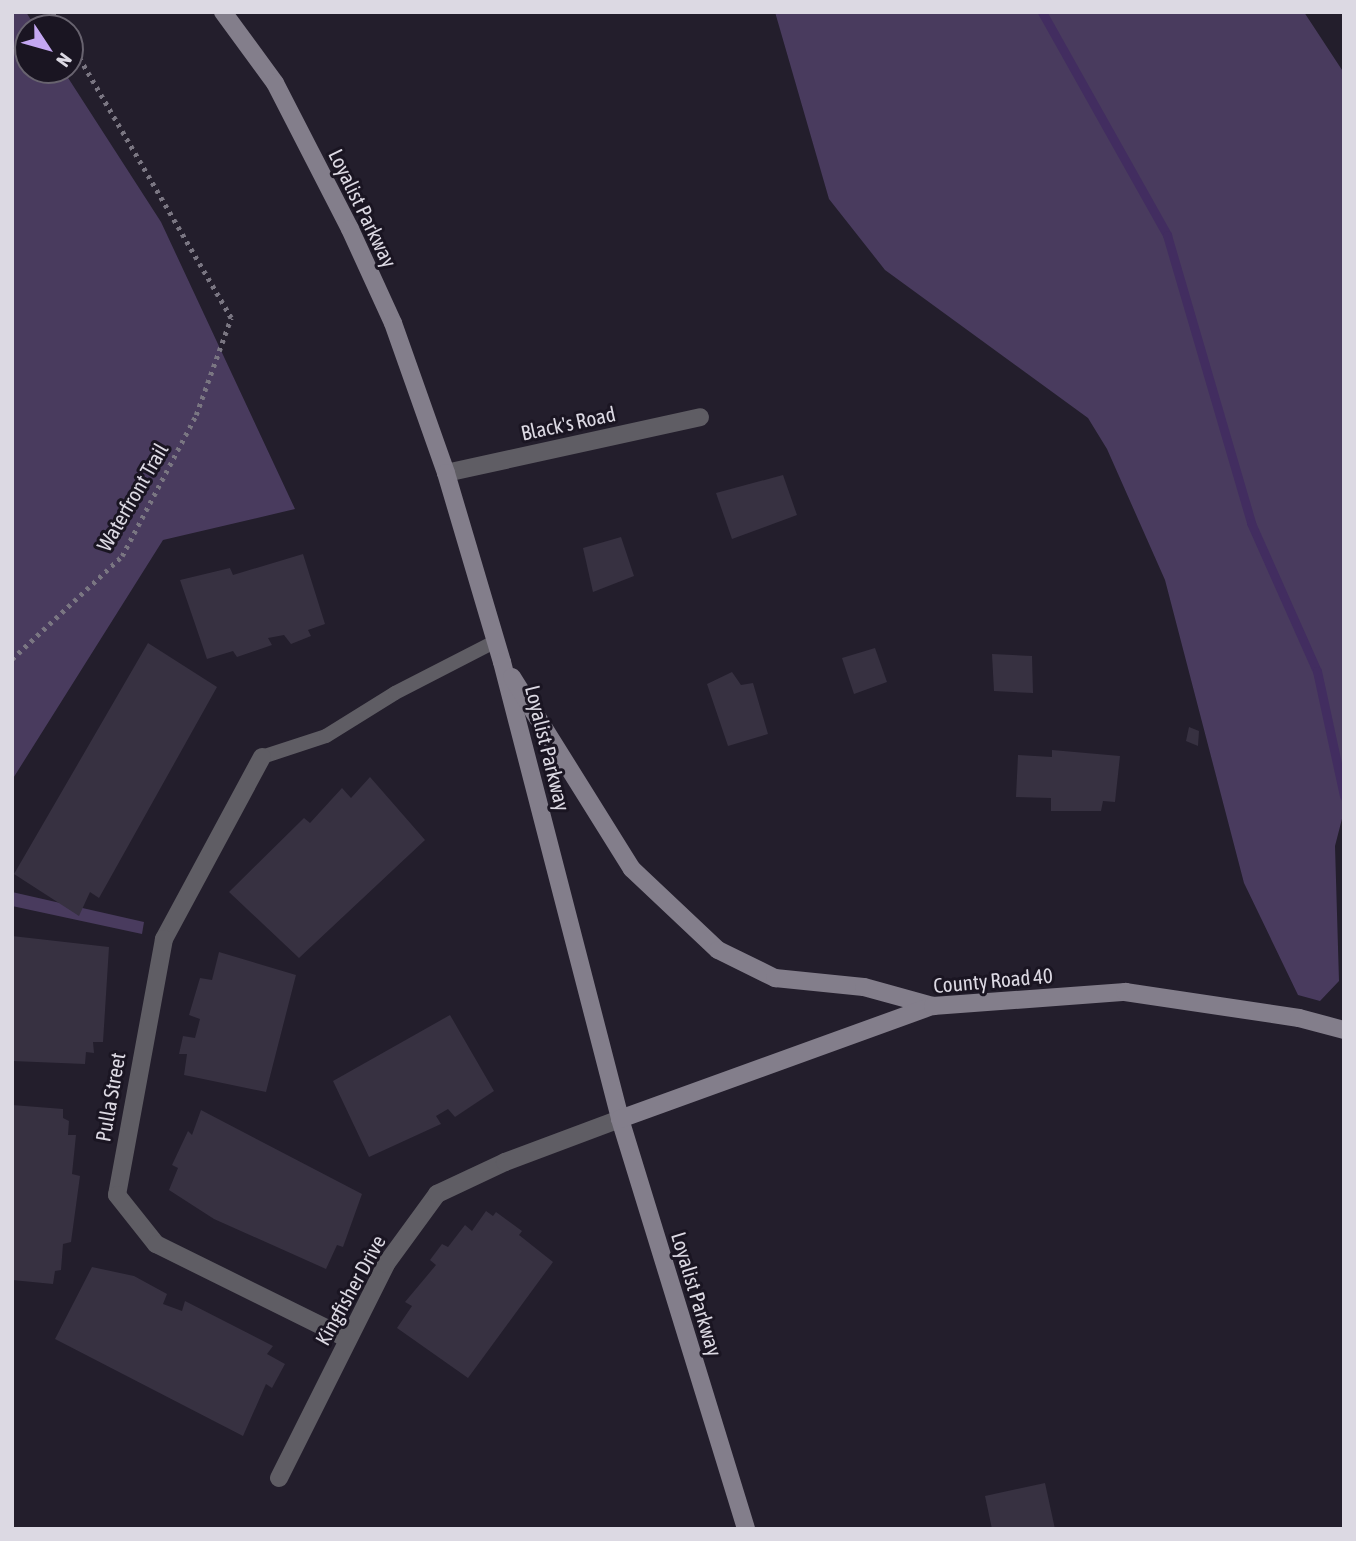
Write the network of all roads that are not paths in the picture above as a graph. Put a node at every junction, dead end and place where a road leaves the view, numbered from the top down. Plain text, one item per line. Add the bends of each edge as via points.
1 (223, 12) edge
2 (700, 417) dead end
3 (446, 473) junction
4 (496, 641) junction
5 (502, 662) junction
6 (262, 757) joint
7 (933, 1006) junction
8 (1344, 1030) edge
9 (620, 1119) junction
10 (348, 1339) junction
11 (279, 1478) dead end
12 (746, 1529) edge

1 - 3 main road, Loyalist Parkway via 275,83 350,229 393,323
2 - 3 street, Black's Road
3 - 4 main road, Loyalist Parkway
4 - 5 main road, Loyalist Parkway
4 - 6 lane via 395,693 326,736
5 - 7 main road via 632,869 718,950 775,978 864,988
5 - 9 main road, Loyalist Parkway
6 - 10 street, Pulla Street via 164,939 117,1195 156,1244
7 - 8 main road, County Road 40 via 1125,992 1299,1018
7 - 9 main road, County Road 40
9 - 10 street, Kingfisher Drive via 505,1162 437,1194 386,1264
9 - 12 main road, Loyalist Parkway
10 - 11 street, Kingfisher Drive

